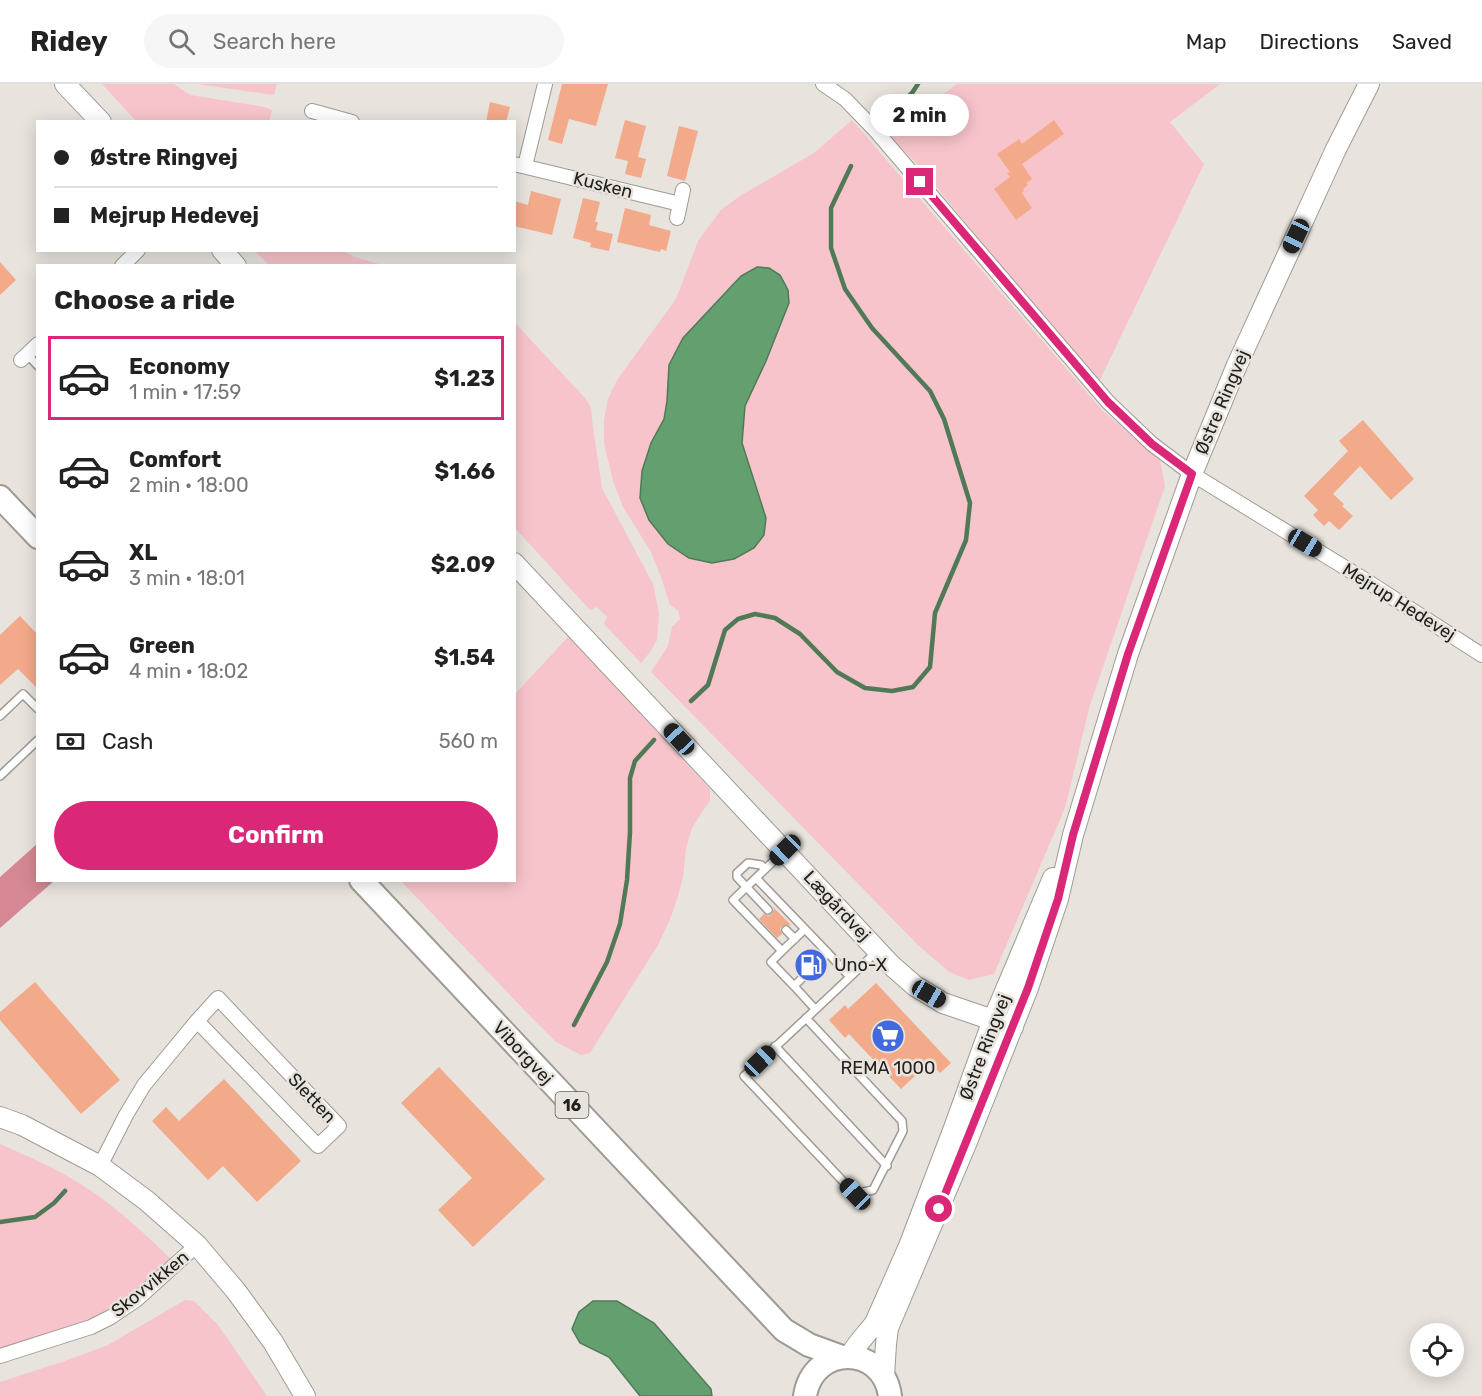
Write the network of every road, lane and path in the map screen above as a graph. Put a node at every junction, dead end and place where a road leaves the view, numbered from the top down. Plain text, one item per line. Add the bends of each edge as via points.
1 (65, 84) edge
2 (545, 84) edge
3 (823, 84) edge
4 (1370, 84) edge
5 (312, 111) dead end
6 (99, 120) edge
7 (345, 120) edge
8 (520, 165) edge
9 (677, 218) dead end
10 (136, 252) edge
11 (224, 252) edge
12 (124, 264) edge
13 (234, 264) edge
14 (36, 346) edge
15 (24, 357) joint
16 (36, 365) edge
17 (1192, 474) junction
18 (0, 497) edge
19 (36, 535) edge
20 (516, 565) edge
21 (1482, 655) edge
22 (36, 707) edge
23 (0, 716) edge
24 (36, 742) edge
25 (0, 776) edge
26 (1073, 835) junction
27 (785, 850) junction
28 (765, 869) junction
29 (756, 878) junction
30 (363, 882) edge
31 (746, 887) junction
32 (768, 910) dead end
33 (805, 929) junction
34 (786, 930) dead end
35 (795, 939) junction
36 (782, 951) junction
37 (878, 951) junction
38 (828, 953) junction
39 (850, 977) junction
40 (794, 986) junction
41 (816, 1009) junction
42 (806, 1018) junction
43 (993, 1020) junction
44 (197, 1021) junction
45 (1013, 1027) junction
46 (775, 1046) junction
47 (0, 1117) edge
48 (100, 1166) junction
49 (887, 1166) junction
50 (197, 1245) junction
51 (784, 1330) junction
52 (0, 1356) edge
53 (846, 1356) junction
54 (887, 1387) edge
55 (805, 1392) edge
56 (305, 1396) edge

1 - 6 street
2 - 8 street, Kusken
3 - 17 street, Mejrup Hedevej via 845,99 876,131 1108,402 1152,444
4 - 17 street, Østre Ringvej via 1237,365
5 - 7 street
8 - 9 street, Kusken via 682,197
10 - 12 street
11 - 13 street
14 - 15 street
15 - 16 lane
17 - 21 street, Mejrup Hedevej
17 - 26 street, Østre Ringvej via 1128,654
18 - 19 main road
20 - 27 street, Lægårdvej
22 - 23 lane via 23,694
24 - 25 lane
26 - 43 street, Østre Ringvej
26 - 45 street, Østre Ringvej via 1058,899
27 - 28 lane
27 - 37 street, Lægårdvej
28 - 29 lane
28 - 31 lane via 748,863 737,873
29 - 31 lane
29 - 33 lane
30 - 51 main road, Viborgvej / 16
31 - 32 lane
31 - 36 lane via 733,900
33 - 35 lane
33 - 38 lane
34 - 35 lane
35 - 36 lane
36 - 40 lane via 771,962
37 - 39 lane
37 - 43 street, Lægårdvej via 915,986 943,1003
38 - 39 lane
38 - 40 lane
39 - 41 lane
40 - 41 lane
41 - 42 lane
42 - 46 lane
42 - 49 lane via 902,1121 903,1131
43 - 45 street, Lægårdvej
43 - 53 street, Østre Ringvej via 909,1246 875,1323
44 - 44 street, Sletten via 218,998 339,1126 318,1146
44 - 48 street, Sletten via 144,1085
45 - 54 street, Østre Ringvej via 888,1328
46 - 49 lane
46 - 49 lane via 744,1076 855,1194 873,1190
47 - 48 street
48 - 50 street
50 - 52 street, Skovvikken via 136,1300 111,1317
50 - 56 street via 236,1290
51 - 53 main road, Viborgvej / 16 via 809,1345
51 - 55 main road, Viborgvej / 16 via 800,1361
53 - 54 main road, 16 via 873,1365
53 - 55 main road, 16 via 819,1367

